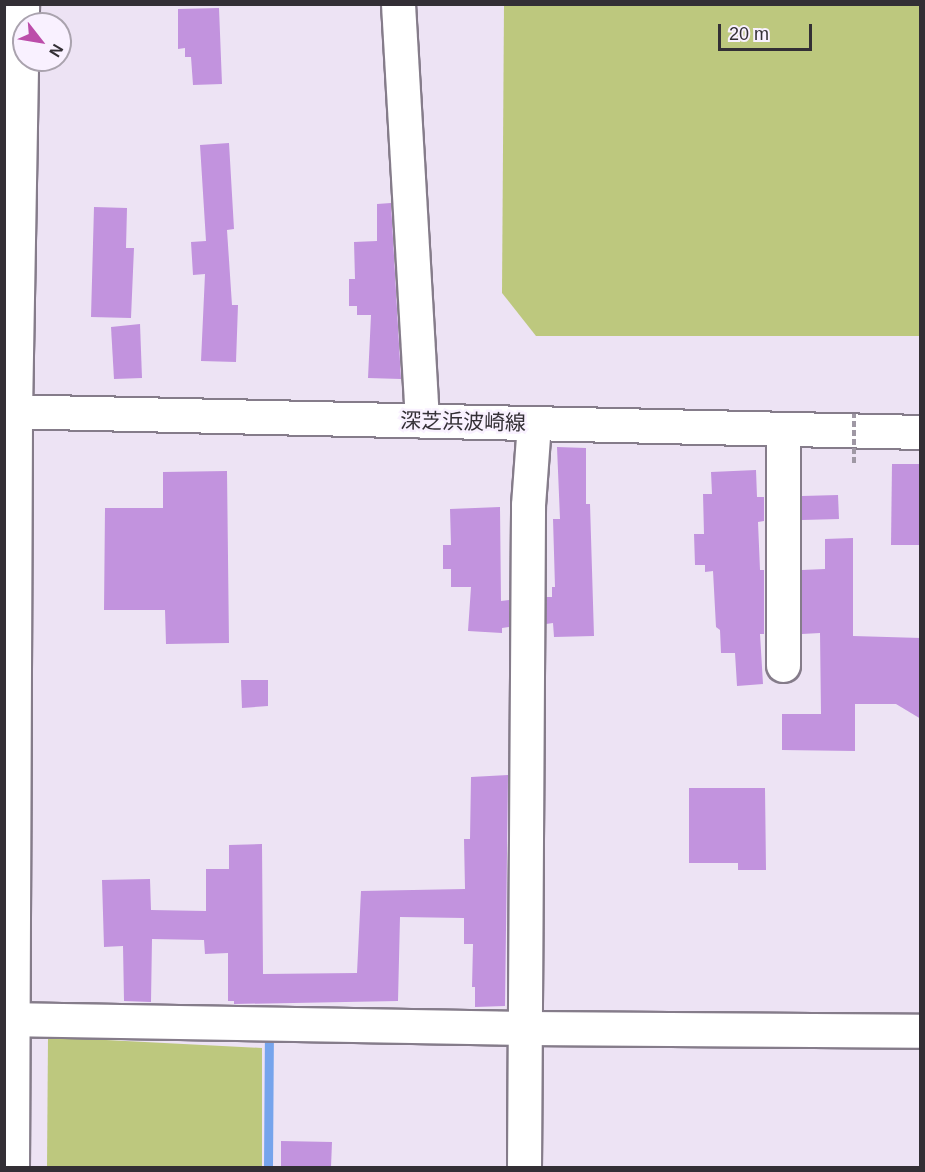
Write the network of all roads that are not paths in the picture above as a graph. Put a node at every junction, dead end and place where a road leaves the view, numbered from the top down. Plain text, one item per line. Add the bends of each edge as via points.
1 (22, 4) edge
2 (398, 4) edge
3 (10, 411) edge
4 (422, 420) junction
5 (534, 423) junction
6 (783, 429) junction
7 (921, 432) edge
8 (783, 665) dead end
9 (8, 1019) edge
10 (526, 1028) junction
11 (921, 1031) edge
12 (12, 1167) edge
13 (524, 1167) edge

1 - 3 street
2 - 4 street
3 - 4 street, 深芝浜波崎線
3 - 9 street
4 - 5 street, 深芝浜波崎線
5 - 6 street, 深芝浜波崎線
5 - 10 street via 528,505
6 - 7 street, 深芝浜波崎線
6 - 8 street
9 - 10 street
9 - 12 street
10 - 11 street
10 - 13 street

